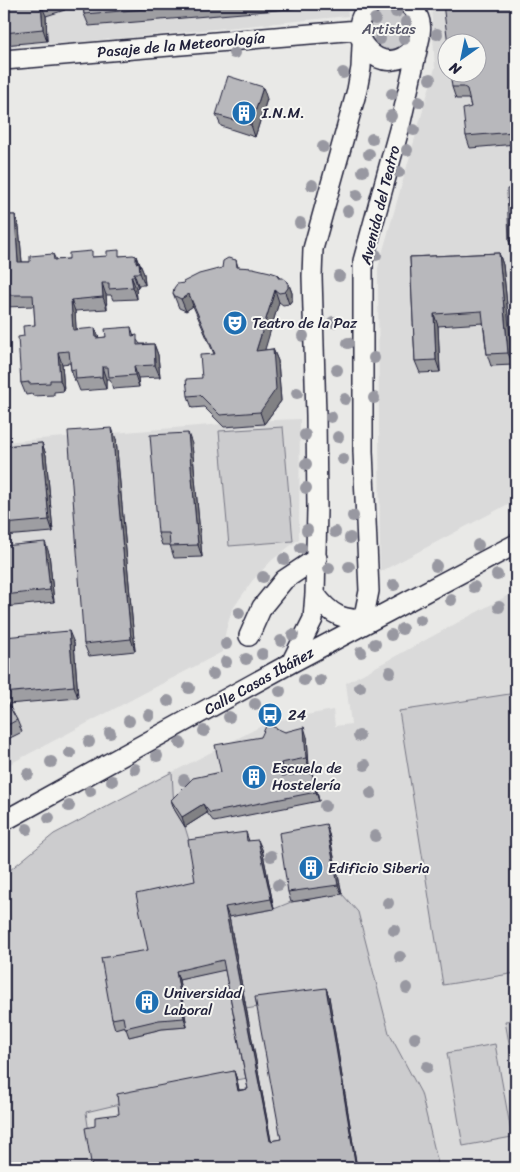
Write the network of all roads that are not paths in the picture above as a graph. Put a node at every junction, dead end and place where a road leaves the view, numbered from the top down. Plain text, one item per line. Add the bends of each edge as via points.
1 (411, 5) edge
2 (366, 6) edge
3 (360, 37) junction
4 (420, 37) junction
5 (4, 60) edge
6 (516, 544) edge
7 (317, 558) junction
8 (369, 586) junction
9 (315, 594) junction
10 (415, 597) junction
11 (362, 623) junction
12 (249, 636) dead end
13 (291, 663) junction
14 (4, 821) edge

1 - 4 street via 421,25
2 - 3 street via 359,22
3 - 4 street via 373,56 382,60 407,56
3 - 5 street, Pasaje de la Meteorología
3 - 7 street via 361,68 357,90 313,249
4 - 8 street, Avenida del Teatro via 400,126 363,261 363,451
6 - 10 street, Calle Casas Ibáñez
7 - 9 street
7 - 12 street via 284,580 262,607
8 - 10 street via 386,598
8 - 11 street, Avenida del Teatro
9 - 11 street via 325,608 336,615
9 - 13 street via 313,618
10 - 11 street, Calle Casas Ibáñez
11 - 13 street, Calle Casas Ibáñez
13 - 14 street, Calle Casas Ibáñez

